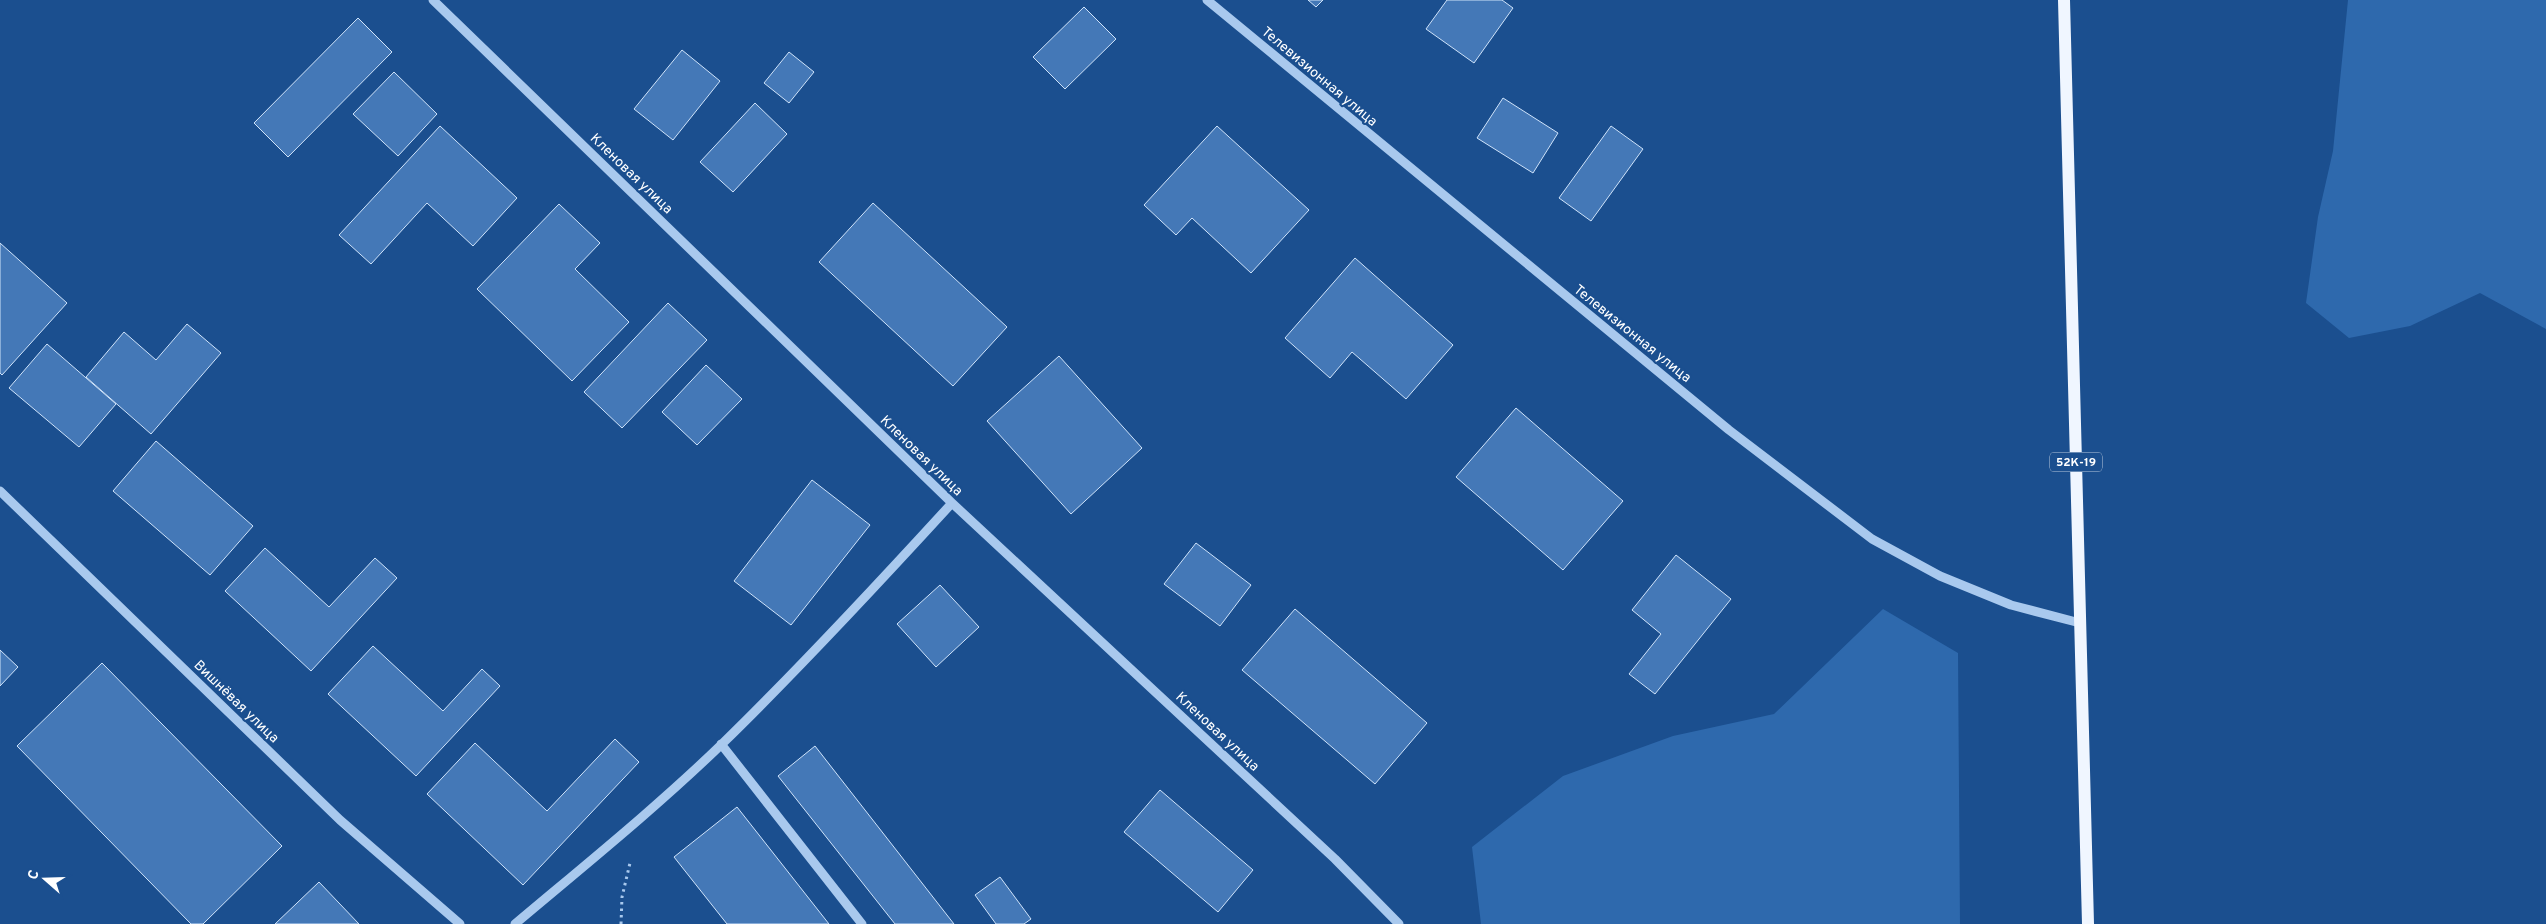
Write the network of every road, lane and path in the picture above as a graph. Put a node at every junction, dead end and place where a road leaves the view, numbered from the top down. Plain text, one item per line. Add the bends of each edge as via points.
1 (433, 0) edge
2 (1207, 0) edge
3 (2064, 0) edge
4 (0, 491) edge
5 (952, 502) junction
6 (2080, 623) junction
7 (721, 744) junction
8 (460, 924) edge
9 (515, 924) edge
10 (862, 924) edge
11 (1399, 924) edge
12 (2088, 924) edge

1 - 5 street, Кленовая улица
2 - 6 street, Телевизионная улица via 1730,430 1872,539 1940,576 2011,605
3 - 6 main road, 52К-19
4 - 8 street, Вишнёвая улица via 340,820
5 - 7 street via 832,634
5 - 11 street, Кленовая улица via 1335,859
6 - 12 main road, 52К-19
7 - 9 street
7 - 10 street

